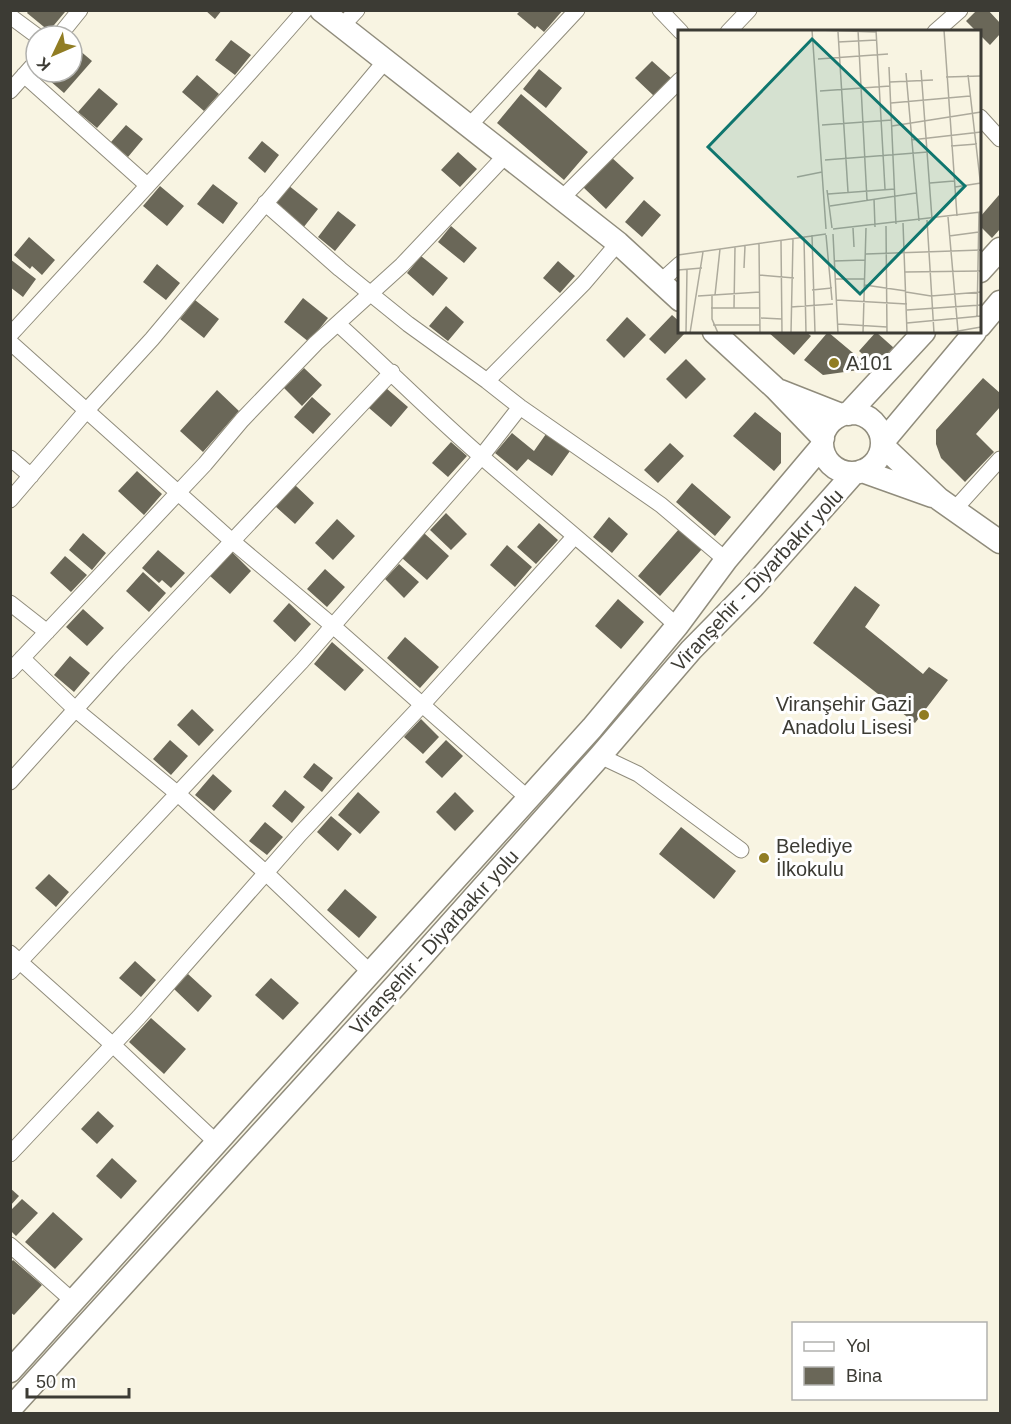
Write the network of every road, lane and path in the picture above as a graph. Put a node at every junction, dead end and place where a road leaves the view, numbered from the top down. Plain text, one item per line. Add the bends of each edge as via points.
1 (80, 10) edge
2 (305, 10) edge
3 (321, 10) edge
4 (577, 10) edge
5 (660, 10) edge
6 (749, 10) edge
7 (960, 10) edge
8 (10, 16) edge
9 (349, 18) edge
10 (938, 22) edge
11 (68, 24) edge
12 (24, 26) edge
13 (679, 30) edge
14 (730, 30) edge
15 (386, 60) junction
16 (24, 75) edge
17 (678, 82) edge
18 (34, 84) edge
19 (10, 91) edge
20 (981, 118) edge
21 (469, 126) junction
22 (1000, 139) edge
23 (506, 155) junction
24 (147, 184) junction
25 (561, 199) junction
26 (265, 203) junction
27 (618, 243) junction
28 (1000, 249) edge
29 (678, 266) edge
30 (981, 271) edge
31 (660, 282) junction
32 (371, 295) junction
33 (678, 298) edge
34 (1000, 302) edge
35 (338, 324) junction
36 (981, 325) edge
37 (923, 333) edge
38 (974, 333) edge
39 (10, 335) edge
40 (724, 335) edge
41 (10, 342) edge
42 (392, 372) junction
43 (487, 381) junction
44 (776, 389) junction
45 (520, 407) junction
46 (87, 410) junction
47 (844, 415) junction
48 (823, 442) junction
49 (882, 444) junction
50 (481, 457) junction
51 (10, 458) edge
52 (1000, 459) edge
53 (858, 472) junction
54 (31, 476) junction
55 (178, 492) junction
56 (10, 500) edge
57 (946, 504) junction
58 (576, 536) junction
59 (1000, 540) edge
60 (232, 541) junction
61 (726, 560) junction
62 (10, 603) edge
63 (333, 626) junction
64 (677, 626) junction
65 (46, 632) junction
66 (22, 658) junction
67 (10, 671) edge
68 (422, 705) junction
69 (76, 710) junction
70 (600, 756) junction
71 (10, 782) edge
72 (178, 794) junction
73 (529, 799) junction
74 (741, 850) dead end
75 (266, 873) junction
76 (14, 962) edge
77 (371, 973) junction
78 (113, 1045) junction
79 (217, 1143) junction
80 (10, 1154) edge
81 (10, 1245) edge
82 (74, 1302) junction
83 (10, 1371) edge
84 (10, 1409) edge

1 - 11 street
2 - 24 street
3 - 9 main road
4 - 21 street
5 - 13 street
6 - 14 street
7 - 10 street
8 - 12 street
9 - 15 main road
15 - 21 main road
15 - 26 street
16 - 19 street
17 - 25 street
18 - 24 street
20 - 22 street
21 - 23 main road
23 - 25 main road
23 - 32 street
24 - 39 street
25 - 27 main road
26 - 32 street
26 - 46 street
27 - 31 main road
27 - 43 street
28 - 30 main road
29 - 31 street
31 - 33 main road
32 - 35 street
32 - 43 street
34 - 36 main road
35 - 42 street
35 - 55 street via 242,420
37 - 47 main road
38 - 49 main road
40 - 44 main road
41 - 46 street
42 - 50 street
42 - 60 street
43 - 45 street
44 - 47 main road
44 - 48 main road
45 - 50 street
45 - 61 street via 661,505
46 - 54 street
46 - 55 street
47 - 48 main road via 829,424
47 - 49 main road via 856,414 871,420
48 - 53 main road via 825,455 837,469
48 - 61 main road, Viranşehir - Diyarbakır yolu
49 - 53 main road via 876,461
49 - 57 main road
50 - 58 street
50 - 63 street
51 - 54 street
52 - 57 street
53 - 57 main road
53 - 70 main road, Viranşehir - Diyarbakır yolu via 691,650
54 - 56 street
55 - 60 street
55 - 65 street
57 - 59 main road
58 - 64 street
58 - 68 street
60 - 63 street
60 - 69 street
61 - 64 main road, Viranşehir - Diyarbakır yolu
62 - 65 street
63 - 68 street
63 - 72 street
64 - 73 main road, Viranşehir - Diyarbakır yolu
65 - 66 street
66 - 67 street
66 - 69 street
68 - 73 street
68 - 75 street
69 - 71 street
69 - 72 street
70 - 74 street via 638,774
70 - 84 main road, Viranşehir - Diyarbakır yolu
72 - 75 street
72 - 76 street
73 - 77 main road, Viranşehir - Diyarbakır yolu
75 - 77 street
75 - 78 street
76 - 78 street
77 - 79 main road, Viranşehir - Diyarbakır yolu
78 - 79 street
78 - 80 street
79 - 82 main road, Viranşehir - Diyarbakır yolu
81 - 82 street
82 - 83 main road, Viranşehir - Diyarbakır yolu

